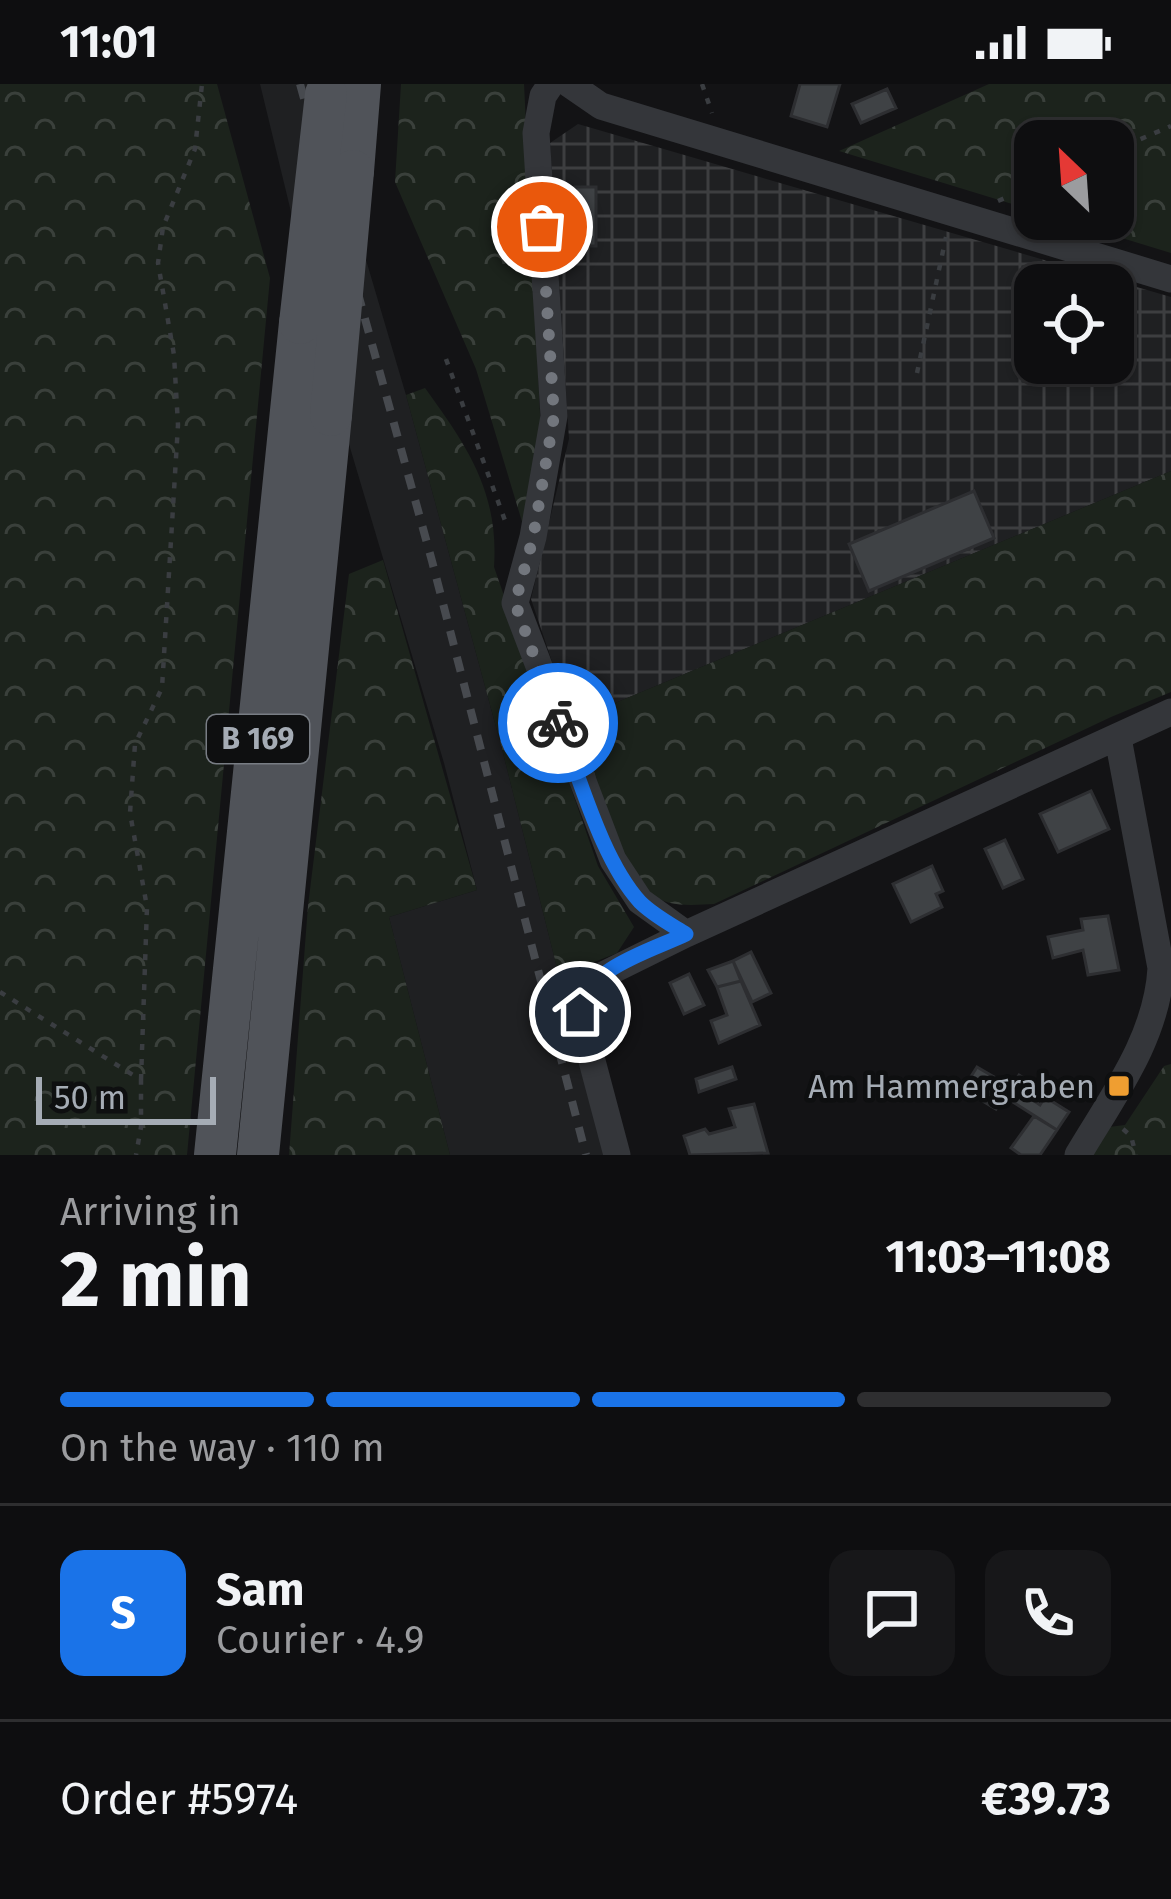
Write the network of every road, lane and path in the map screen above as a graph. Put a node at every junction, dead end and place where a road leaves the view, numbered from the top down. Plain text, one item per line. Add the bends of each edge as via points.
1 (202, 84) edge
2 (551, 84) edge
3 (569, 84) edge
4 (338, 87) edge
5 (1171, 126) edge
6 (1134, 142) edge
7 (952, 212) junction
8 (1171, 279) edge
9 (446, 359) dead end
10 (916, 373) dead end
11 (524, 571) junction
12 (1171, 712) edge
13 (1118, 738) junction
14 (686, 934) junction
15 (0, 992) edge
16 (141, 1080) junction
17 (1114, 1122) dead end
18 (136, 1155) edge
19 (215, 1155) edge
20 (258, 1155) edge
21 (617, 1155) edge
22 (1078, 1155) edge
23 (1136, 1155) edge

1 - 16 path via 195,149 163,227 158,263 178,425 162,688 135,744 130,813 147,907
2 - 11 street via 536,133 554,416
3 - 7 street via 601,106
4 - 19 main road, B 169, bridge via 300,323
4 - 20 main road, B 169, bridge via 353,171
5 - 6 path
7 - 8 street
7 - 10 path
9 - 11 path
11 - 14 street via 515,603 613,860 640,901
12 - 13 street
13 - 14 street
13 - 22 street via 1160,988 1149,1031
14 - 21 street via 603,975 581,1002
15 - 16 path
16 - 18 path
17 - 23 path via 1131,1136

